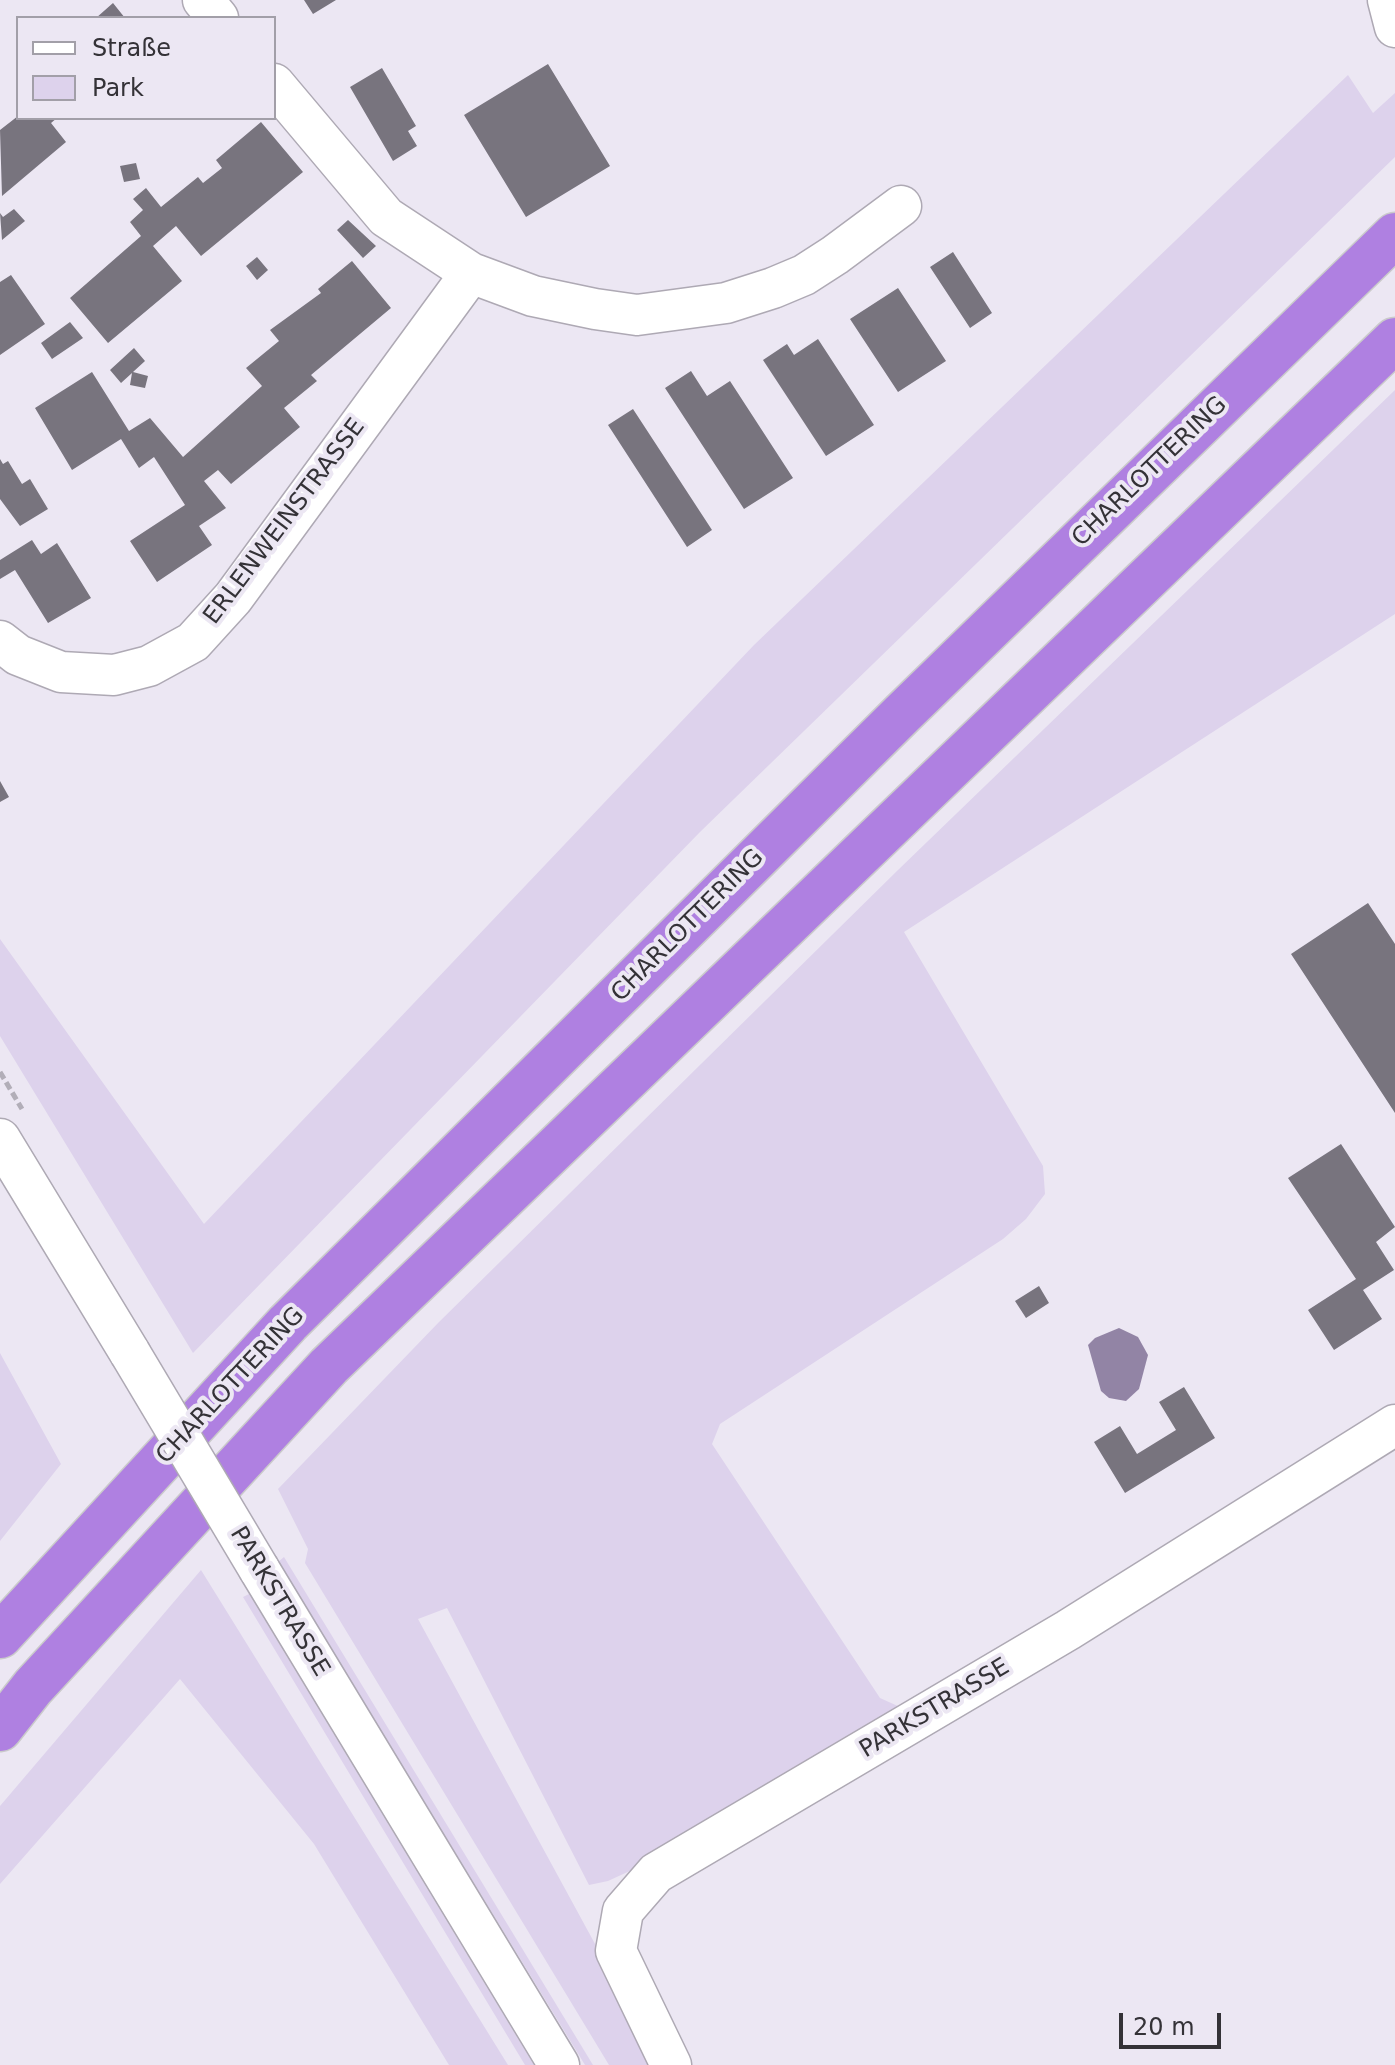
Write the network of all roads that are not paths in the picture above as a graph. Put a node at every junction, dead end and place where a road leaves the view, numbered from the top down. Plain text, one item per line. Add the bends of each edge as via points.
1 (203, 0) edge
2 (1388, 0) edge
3 (216, 16) edge
4 (1395, 27) edge
5 (276, 86) edge
6 (901, 206) dead end
7 (1395, 235) edge
8 (471, 273) junction
9 (1395, 340) edge
10 (1395, 347) edge
11 (1347, 388) junction
12 (0, 641) edge
13 (0, 1139) edge
14 (1395, 1425) edge
15 (0, 1636) edge
16 (0, 1729) edge
17 (559, 2065) edge
18 (671, 2065) edge

1 - 3 street
2 - 4 street
5 - 8 street via 386,217
6 - 8 street via 804,275 726,303 637,315 533,296
7 - 15 highway, CHARLOTTERING via 299,1312
8 - 12 street, ERLENWEINSTRASSE via 233,598 193,642 149,666 114,675 61,672 18,655
9 - 11 highway
10 - 11 highway
11 - 16 highway via 329,1366
13 - 17 street, PARKSTRASSE, bridge
14 - 18 street, PARKSTRASSE via 1068,1630 656,1873 623,1911 616,1951

